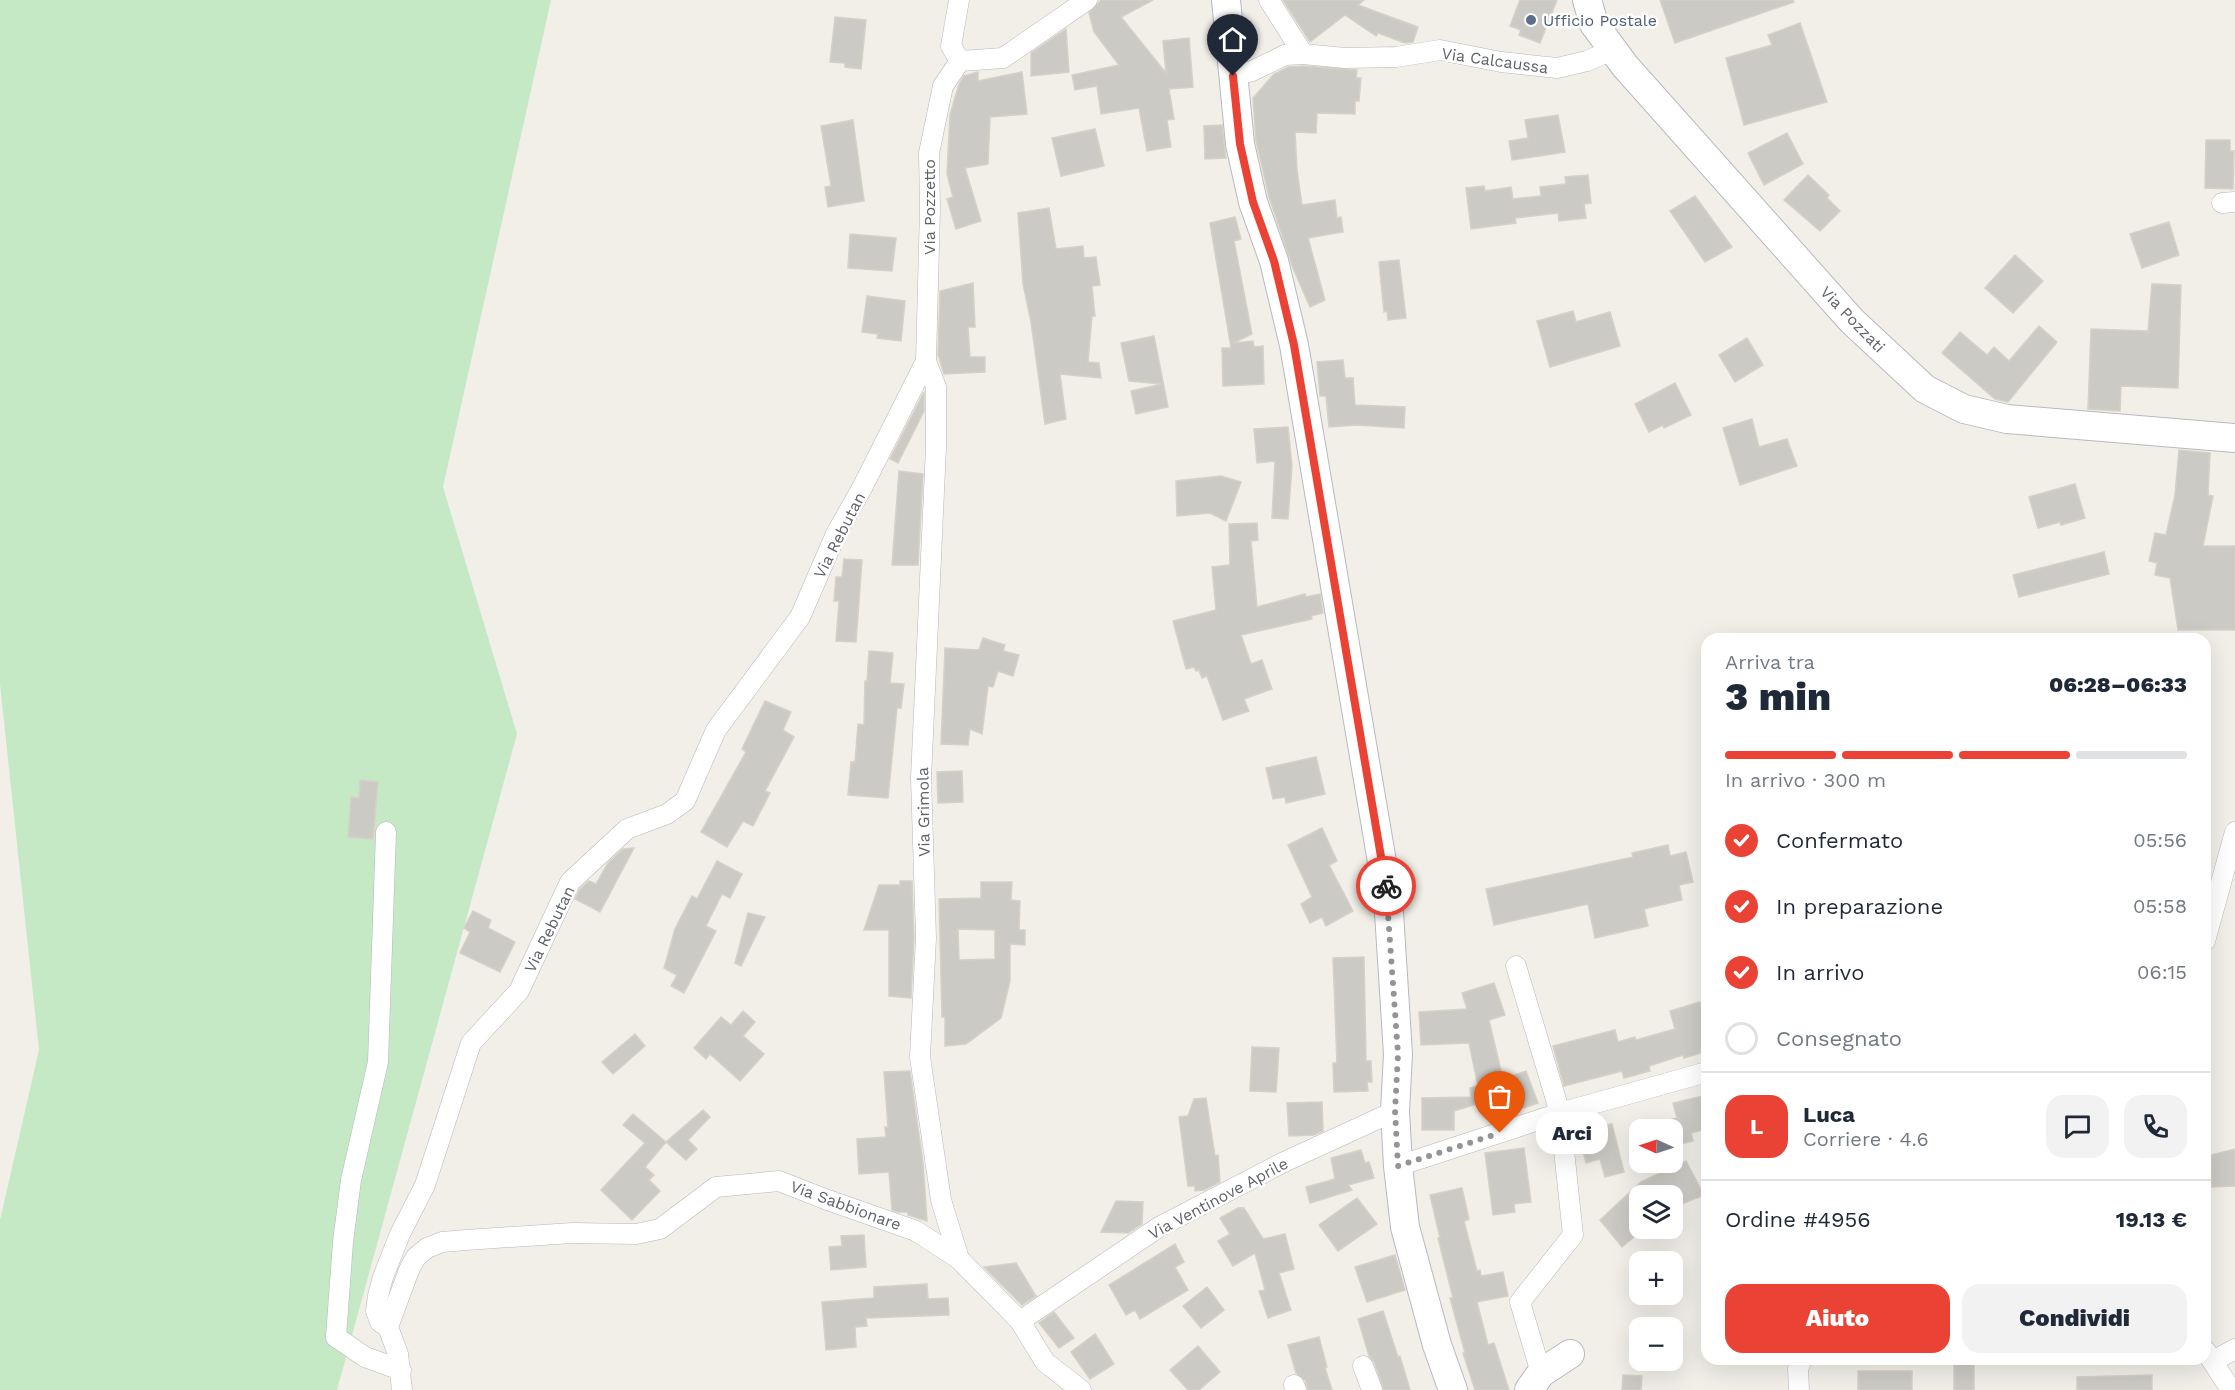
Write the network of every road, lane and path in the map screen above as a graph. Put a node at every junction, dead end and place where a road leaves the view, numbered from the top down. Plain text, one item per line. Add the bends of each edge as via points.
1 (959, 0) edge
2 (1087, 0) edge
3 (1226, 0) edge
4 (1269, 0) edge
5 (1587, 0) edge
6 (1612, 50) junction
7 (1303, 54) junction
8 (960, 60) junction
9 (1233, 76) junction
10 (926, 361) junction
11 (2235, 438) edge
12 (386, 832) dead end
13 (2235, 832) edge
14 (2211, 919) edge
15 (1516, 966) dead end
16 (1701, 1074) edge
17 (1395, 1111) junction
18 (1560, 1113) junction
19 (1398, 1166) junction
20 (959, 1259) junction
21 (1020, 1321) junction
22 (388, 1327) junction
23 (2235, 1349) edge
24 (1570, 1354) dead end
25 (2211, 1355) edge
26 (2211, 1359) edge
27 (1800, 1365) edge
28 (1363, 1366) dead end
29 (401, 1370) junction
30 (1535, 1381) edge
31 (402, 1390) edge
32 (1081, 1390) edge
33 (1372, 1390) edge
34 (1453, 1390) edge
35 (1798, 1390) edge
36 (2231, 1390) edge

1 - 8 street via 951,46
2 - 8 street via 1003,58
3 - 9 street
4 - 7 street
5 - 6 street, Via Pozzati via 1594,24
6 - 7 street, Via Calcaussa via 1557,68 1440,50 1386,57
6 - 11 street, Via Pozzati via 1852,321 1925,389 1964,409 2007,419
7 - 9 street, Via Calcaussa via 1285,56
8 - 10 street, Via Pozzetto via 943,86 929,153
9 - 17 street via 1240,144 1253,202 1274,261 1294,345 1388,897 1398,1054
10 - 20 street, Via Grimola via 936,387 936,447 921,778 926,938 920,1057 941,1200
10 - 22 street, Via Rebutan via 836,534 800,617 717,730 685,801 667,814 627,829 570,882 519,991 471,1042 425,1185 400,1234 378,1296 376,1311 380,1322
12 - 29 street via 378,1062 351,1180 336,1337 365,1357
13 - 14 street
15 - 18 street
16 - 18 street
17 - 19 street
17 - 21 street, Via Ventinove Aprile via 1284,1162 1159,1227
18 - 19 street
18 - 30 street via 1573,1235 1520,1302
19 - 34 street via 1406,1227
20 - 21 street, Via Sabbionare
20 - 22 street, Via Sabbionare via 916,1231 779,1181 716,1186 660,1229 636,1234 548,1234 442,1242 427,1248 409,1270
21 - 32 street, Via Sabbionare via 1045,1362
22 - 29 street
23 - 25 street
24 - 30 street
26 - 36 street
27 - 35 street
28 - 33 street
29 - 31 street

